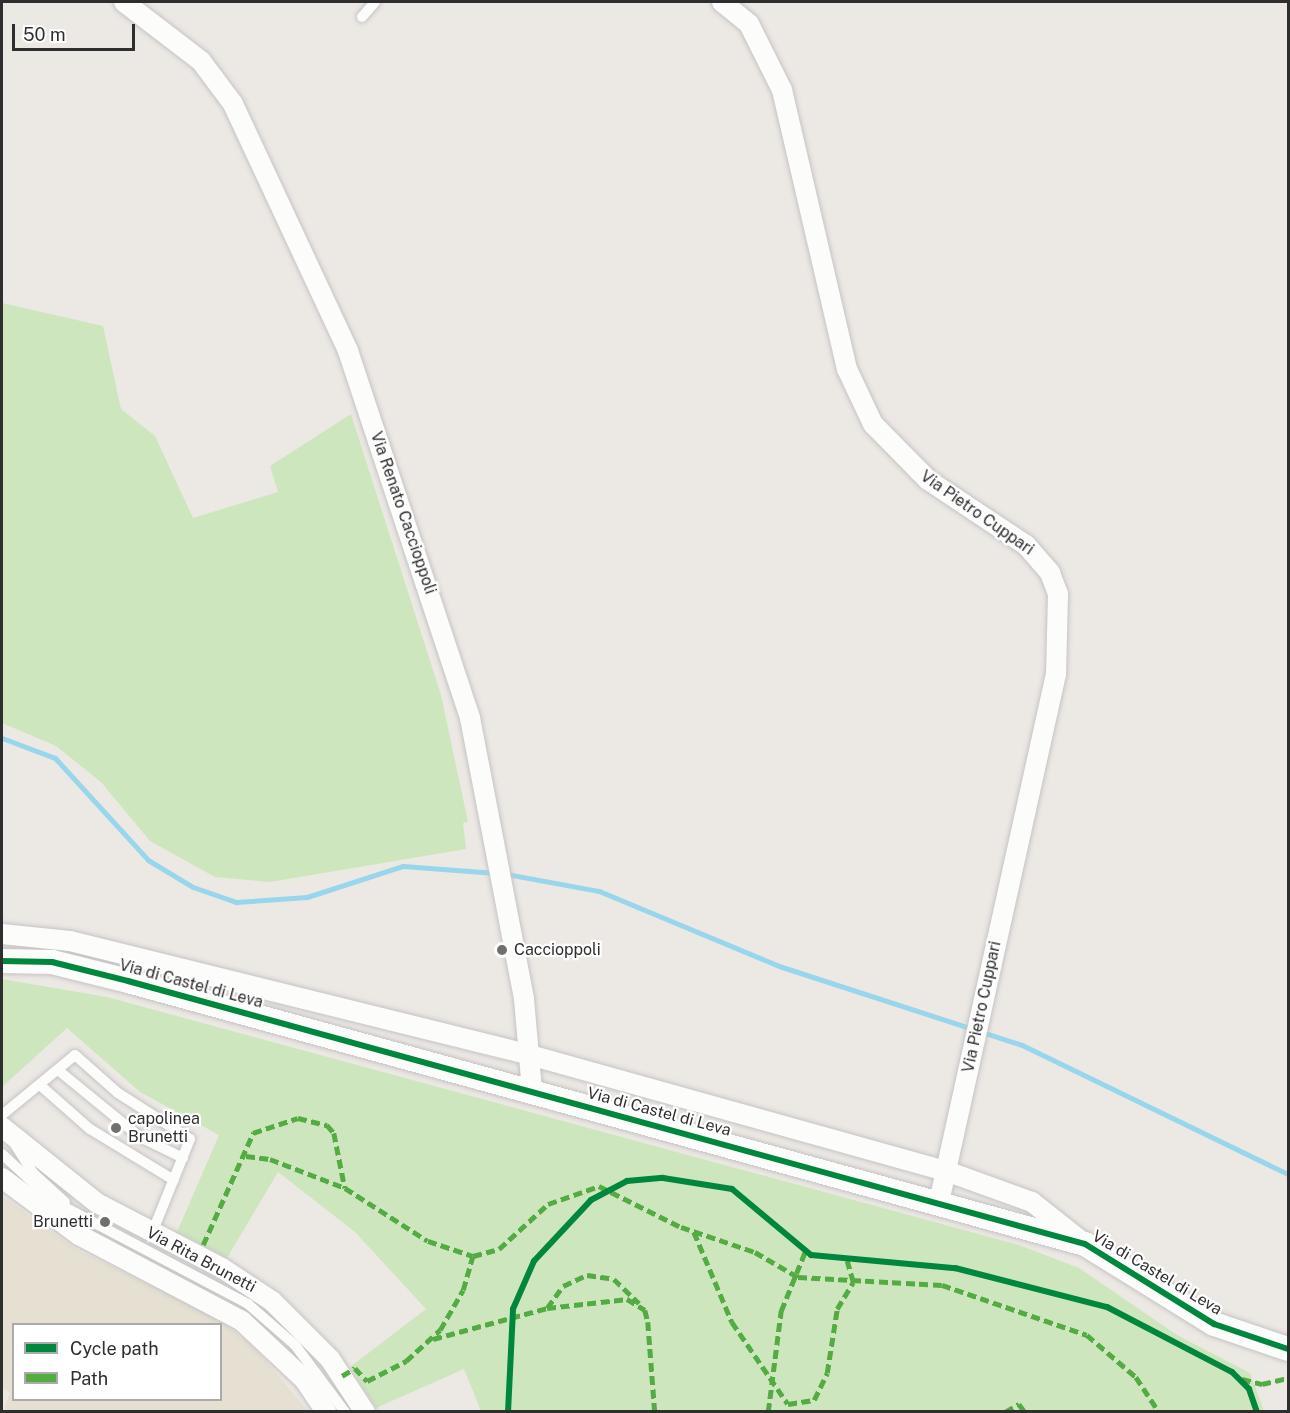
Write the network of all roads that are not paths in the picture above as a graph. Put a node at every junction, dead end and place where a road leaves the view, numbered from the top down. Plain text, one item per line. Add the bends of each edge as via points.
1 (124, 2) edge
2 (375, 2) edge
3 (722, 2) edge
4 (362, 17) dead end
5 (2, 934) edge
6 (2, 961) edge
7 (530, 1055) junction
8 (58, 1070) junction
9 (41, 1086) junction
10 (532, 1091) junction
11 (2, 1115) edge
12 (7, 1132) edge
13 (2, 1154) edge
14 (183, 1158) junction
15 (946, 1171) junction
16 (2, 1179) edge
17 (174, 1180) junction
18 (939, 1202) junction
19 (86, 1219) junction
20 (152, 1233) junction
21 (1085, 1244) junction
22 (1288, 1349) edge
23 (326, 1412) edge
24 (345, 1412) edge
25 (365, 1412) edge

1 - 7 street, Via Renato Caccioppoli via 188,50 220,85 310,264 348,351 462,691 506,909
2 - 4 lane
3 - 15 street, Via Pietro Cuppari via 748,24 782,90 847,369 873,424 922,475 1023,542 1056,585 1061,620 1056,674
5 - 7 street, Via di Castel di Leva via 70,941
6 - 10 street, Via di Castel di Leva via 52,962
7 - 10 street, Via Renato Caccioppoli
7 - 15 street, Via di Castel di Leva
8 - 9 lane
8 - 14 lane via 140,1137
8 - 14 lane via 75,1055 118,1093 190,1138
9 - 11 lane
9 - 17 lane via 90,1129
10 - 18 street, Via di Castel di Leva
12 - 19 lane, Via Rita Brunetti via 33,1173
12 - 20 street, Via Rita Brunetti via 80,1192
13 - 19 lane, Via Rita Brunetti via 32,1186
14 - 17 lane
15 - 18 street, Via Pietro Cuppari
15 - 21 street, Via di Castel di Leva via 1032,1202
16 - 23 street, Via Rita Brunetti via 87,1240 221,1305 286,1361
17 - 20 lane
18 - 21 street, Via di Castel di Leva
19 - 24 lane, Via Rita Brunetti via 248,1304 301,1352
20 - 25 street, Via Rita Brunetti via 222,1268 272,1301 330,1359
21 - 22 street, Via di Castel di Leva via 1214,1324

